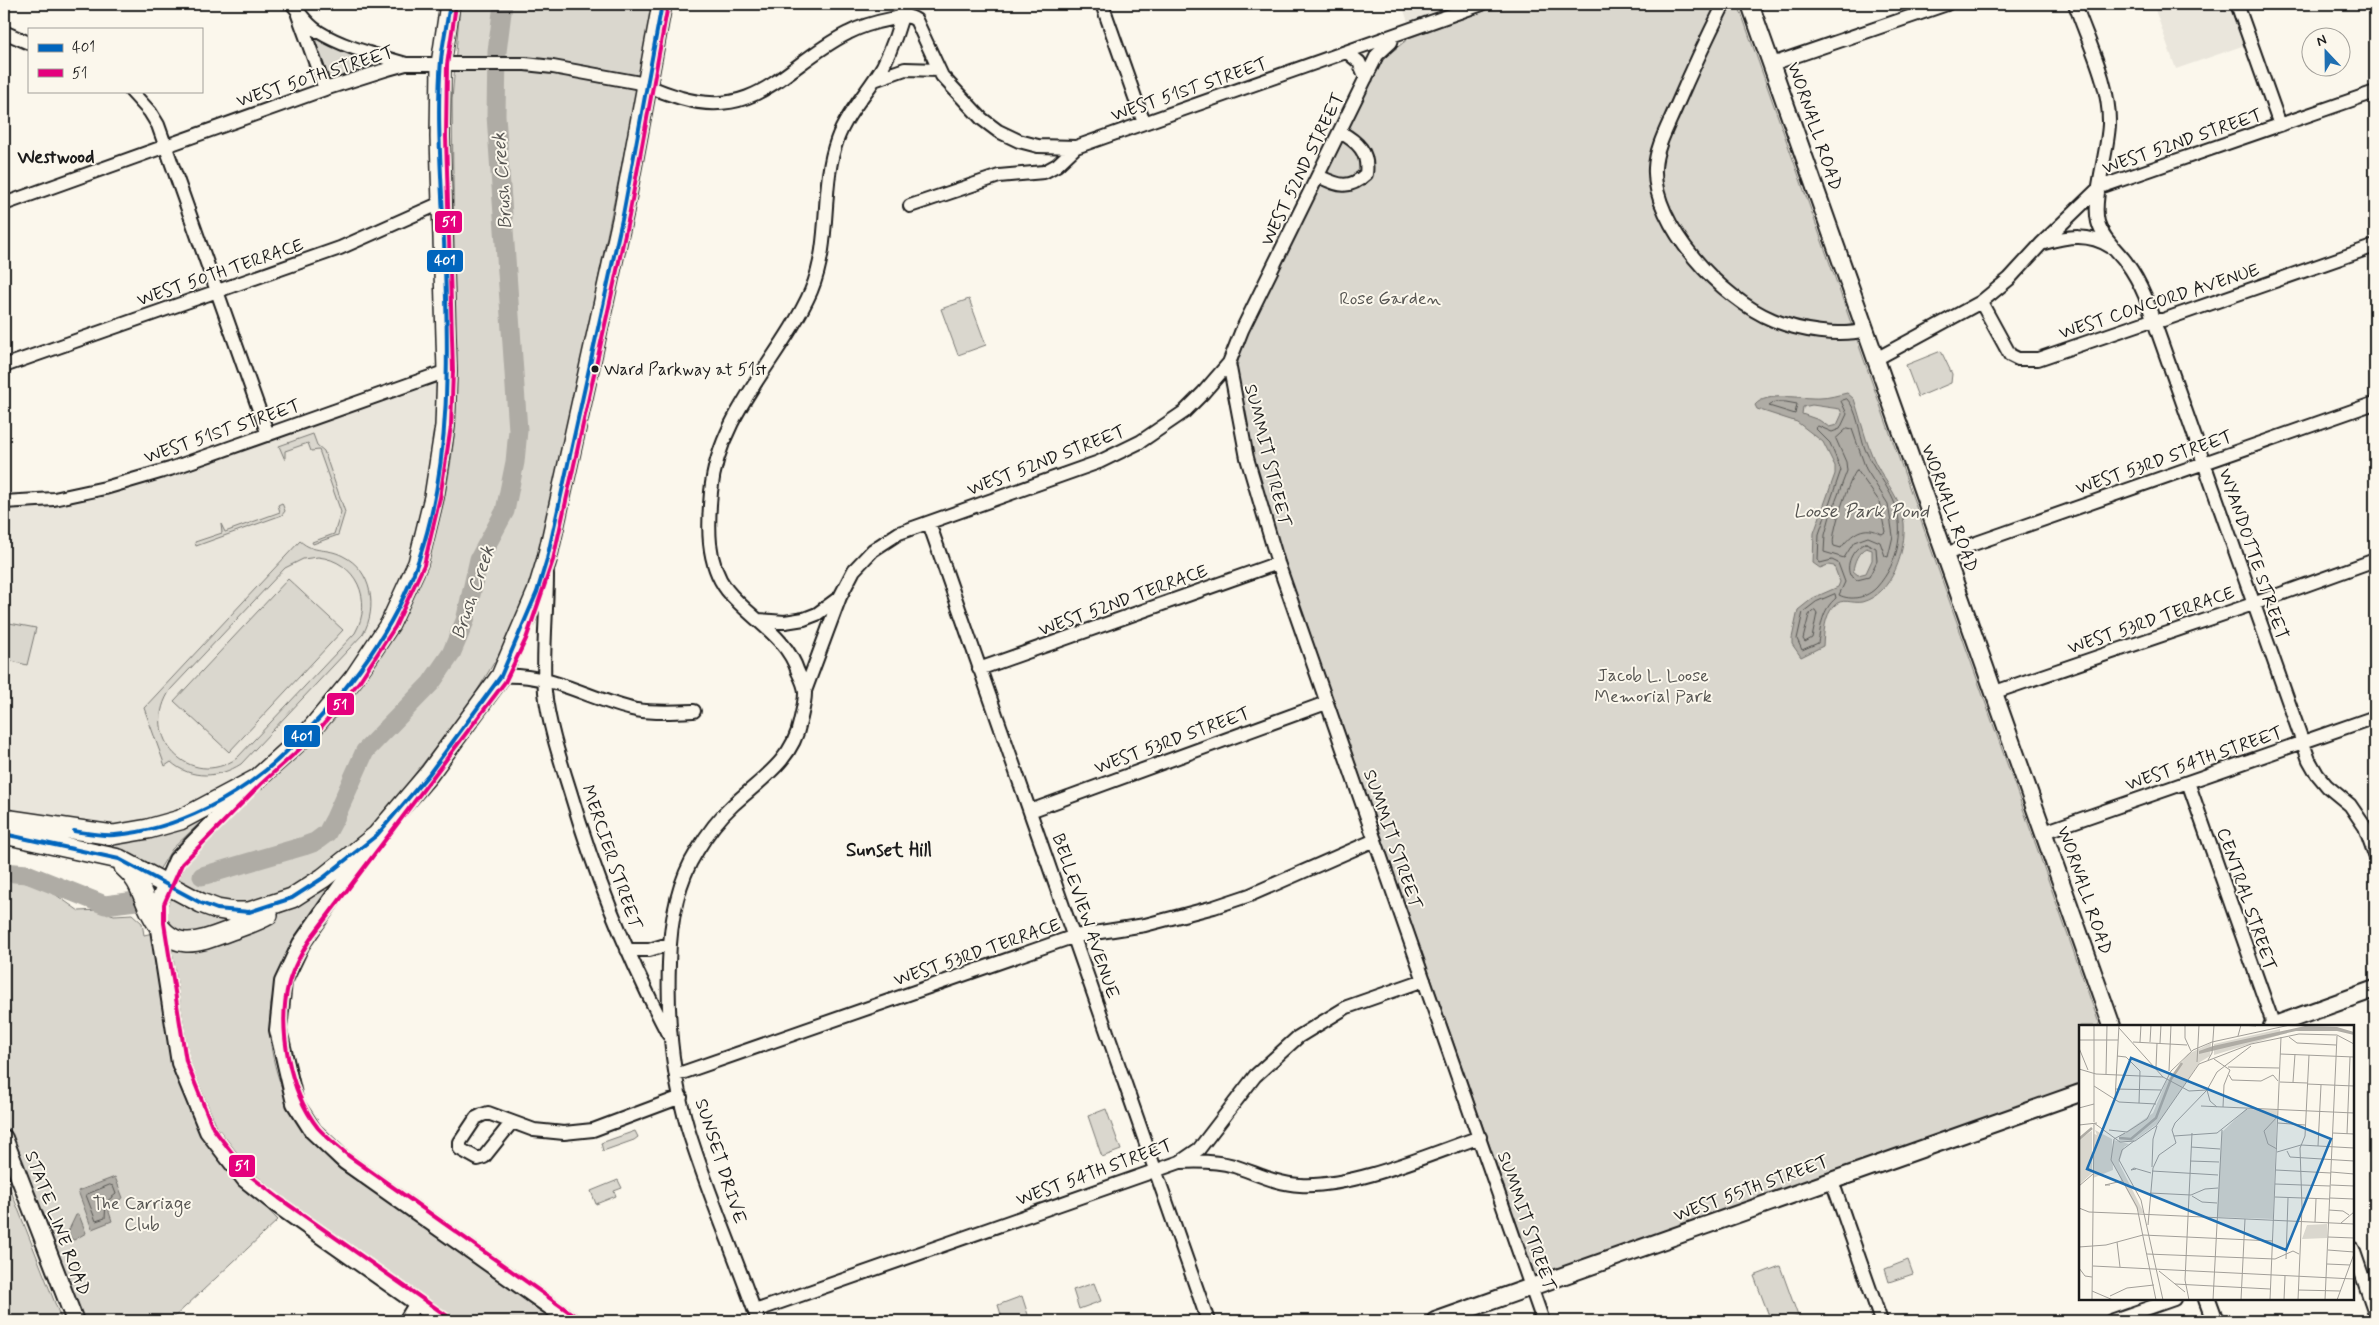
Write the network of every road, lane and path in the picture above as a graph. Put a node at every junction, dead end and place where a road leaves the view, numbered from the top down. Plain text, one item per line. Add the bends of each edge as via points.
1 (662, 4) edge
2 (905, 4) edge
3 (1102, 4) edge
4 (1482, 4) edge
5 (1724, 4) edge
6 (1750, 4) edge
7 (1947, 4) edge
8 (2075, 4) edge
9 (2237, 4) edge
10 (294, 5) edge
11 (449, 6) edge
12 (902, 17) junction
13 (4, 32) edge
14 (1393, 36) junction
15 (28, 43) edge
16 (1347, 52) junction
17 (406, 64) junction
18 (441, 64) junction
19 (1772, 64) junction
20 (939, 70) junction
21 (1366, 78) junction
22 (873, 80) junction
23 (646, 84) junction
24 (325, 89) junction
25 (132, 92) edge
26 (2375, 92) edge
27 (1144, 123) junction
28 (2280, 125) junction
29 (1340, 132) junction
30 (165, 146) junction
31 (1076, 147) junction
32 (1318, 176) junction
33 (2100, 188) junction
34 (443, 202) junction
35 (4, 204) edge
36 (910, 206) dead end
37 (2042, 243) junction
38 (2375, 246) edge
39 (2118, 252) junction
40 (217, 292) junction
41 (1981, 302) junction
42 (2152, 320) junction
43 (1866, 330) junction
44 (1876, 359) junction
45 (1228, 362) junction
46 (4, 366) edge
47 (447, 371) junction
48 (2375, 403) edge
49 (268, 435) junction
50 (2203, 464) junction
51 (4, 502) edge
52 (929, 523) junction
53 (1945, 554) junction
54 (548, 559) junction
55 (2375, 560) edge
56 (1278, 563) junction
57 (840, 597) junction
58 (2253, 604) junction
59 (758, 620) junction
60 (979, 669) junction
61 (501, 676) junction
62 (546, 680) junction
63 (805, 692) junction
64 (1994, 692) junction
65 (1326, 703) junction
66 (694, 711) dead end
67 (2375, 717) edge
68 (2302, 743) junction
69 (257, 779) junction
70 (2188, 782) junction
71 (1030, 811) junction
72 (4, 819) edge
73 (2044, 832) junction
74 (4, 834) edge
75 (377, 835) junction
76 (35, 840) junction
77 (1375, 840) junction
78 (2375, 855) edge
79 (166, 884) junction
80 (292, 898) junction
81 (158, 923) junction
82 (1075, 936) junction
83 (670, 944) junction
84 (627, 950) junction
85 (1424, 980) junction
86 (2375, 990) edge
87 (2112, 1025) edge
88 (2273, 1025) edge
89 (2276, 1025) edge
90 (670, 1037) junction
91 (676, 1075) junction
92 (2079, 1093) edge
93 (681, 1097) junction
94 (512, 1122) dead end
95 (4, 1138) edge
96 (1480, 1138) junction
97 (1180, 1162) junction
98 (1156, 1170) junction
99 (1832, 1181) junction
100 (2354, 1253) edge
101 (1530, 1288) junction
102 (2171, 1300) edge
103 (2208, 1300) edge
104 (416, 1303) junction
105 (2375, 1313) edge
106 (756, 1316) edge
107 (75, 1321) edge
108 (406, 1321) edge
109 (443, 1321) edge
110 (571, 1321) edge
111 (1208, 1321) edge
112 (1435, 1321) edge
113 (1542, 1321) edge
114 (1881, 1321) edge
115 (2111, 1321) edge
116 (2216, 1321) edge

1 - 23 highway
2 - 12 street, SUNSET DRIVE
3 - 27 street
4 - 14 street, WEST 51ST STREET
5 - 43 street via 1656,159 1658,188 1669,221 1688,253 1755,311 1773,320 1815,330 1846,334
6 - 19 main road, WORNALL ROAD
7 - 19 street
8 - 33 street, WYANDOTTE STREET via 2107,98 2109,122
9 - 28 street
10 - 17 street via 318,32 351,47
10 - 24 street
11 - 18 highway
12 - 20 street via 910,16 916,20
12 - 22 street, SUNSET DRIVE via 893,43
12 - 23 street, WEST 50TH STREET via 873,23 847,34 756,95 742,100 710,104 654,90
13 - 15 street
14 - 16 street, WEST 51ST STREET
14 - 21 street, WEST 52ND STREET via 1377,55
16 - 21 street via 1359,62
16 - 27 street, WEST 51ST STREET
17 - 18 street, WEST 50TH STREET
17 - 24 street, WEST 50TH STREET
18 - 23 street, WEST 50TH STREET via 525,64
18 - 34 highway
19 - 43 main road, WORNALL ROAD
20 - 22 street via 905,68
20 - 31 street via 982,119 998,131 1038,146
21 - 29 street, WEST 52ND STREET
22 - 59 street, SUNSET DRIVE via 837,140 823,250 812,288 743,399 726,436 711,485 709,540 718,574 727,590
23 - 54 highway via 598,334
24 - 30 street, WEST 50TH STREET
25 - 30 street via 150,112
26 - 28 street, WEST 52ND STREET
27 - 31 street, WEST 51ST STREET
28 - 33 street, WEST 52ND STREET
29 - 32 street, WEST 52ND STREET
29 - 32 street via 1357,141 1364,152 1366,174 1357,183 1346,185
30 - 35 street, WEST 50TH STREET
30 - 40 street
31 - 36 street, WEST 51ST STREET via 1044,172 999,176
32 - 45 street, WEST 52ND STREET
33 - 37 street, WEST 52ND STREET
33 - 39 street, WYANDOTTE STREET via 2096,202 2098,224
34 - 40 street, WEST 50TH TERRACE via 366,238
34 - 47 highway
37 - 39 street, WYANDOTTE STREET via 2065,236 2079,236 2101,241
37 - 41 street, WEST 52ND STREET via 2009,279
38 - 42 street, WEST CONCORD AVENUE via 2164,320
39 - 42 street, WYANDOTTE STREET via 2139,282
40 - 46 street, WEST 50TH TERRACE
40 - 49 street
41 - 42 street, WEST CONCORD AVENUE via 2010,355 2028,360
41 - 44 street, WEST 52ND STREET
42 - 50 street, WYANDOTTE STREET
43 - 44 main road, WORNALL ROAD
44 - 53 main road, WORNALL ROAD
45 - 52 street, WEST 52ND STREET via 1184,412 1132,447
45 - 56 street, SUMMIT STREET via 1247,458
47 - 49 street, WEST 51ST STREET
47 - 69 highway via 445,426 434,497 418,563 390,624 354,678 309,732
48 - 50 street, WEST 53RD STREET
49 - 51 street, WEST 51ST STREET via 105,488 54,499
50 - 53 street, WEST 53RD STREET
50 - 58 street, WYANDOTTE STREET
52 - 57 street, WEST 52ND STREET via 899,533 873,550 854,570
52 - 60 street, BELLEVIEW AVENUE
53 - 64 main road, WORNALL ROAD
54 - 61 highway
54 - 62 street, MERCIER STREET
55 - 58 street, WEST 53RD TERRACE
56 - 60 street, WEST 52ND TERRACE
56 - 65 street, SUMMIT STREET
57 - 59 street, WEST 52ND STREET via 817,614 804,619 785,622
57 - 63 street, SUNSET DRIVE
58 - 64 street, WEST 53RD TERRACE
58 - 68 street, WYANDOTTE STREET
59 - 63 street, SUNSET DRIVE via 788,649
60 - 71 street, BELLEVIEW AVENUE
61 - 62 street via 520,675
61 - 75 highway via 429,774
62 - 66 street via 635,710 664,713
62 - 84 street, MERCIER STREET via 556,744 583,834
63 - 83 street, SUNSET DRIVE via 799,728 787,754 771,773 726,813 695,854 683,878 674,910
64 - 73 main road, WORNALL ROAD
65 - 71 street, WEST 53RD STREET
65 - 77 street, SUMMIT STREET
67 - 68 street, WEST 54TH STREET
68 - 70 street, WEST 54TH STREET
68 - 78 street, WYANDOTTE STREET via 2317,774 2350,804 2365,827
69 - 72 highway via 180,820 113,835
69 - 79 main road via 177,860
70 - 73 street, WEST 54TH STREET
70 - 88 street, CENTRAL STREET
71 - 82 street, BELLEVIEW AVENUE
73 - 87 main road, WORNALL ROAD
74 - 76 highway
75 - 80 highway
75 - 110 main road via 312,925 283,982 278,1030 295,1103 313,1131 345,1160
76 - 79 highway via 119,859
76 - 81 highway via 55,851 107,860 124,868 141,887
77 - 82 street, WEST 53RD TERRACE via 1250,895 1214,907 1145,925
77 - 85 street, SUMMIT STREET
79 - 80 highway via 201,903 235,912 261,909
79 - 81 main road via 158,903
80 - 81 highway via 262,918 194,944 176,941
81 - 104 main road via 180,1063 208,1131 245,1179
82 - 91 street, WEST 53RD TERRACE
82 - 98 street, BELLEVIEW AVENUE
83 - 84 street via 650,950
83 - 90 street, SUNSET DRIVE
84 - 90 street, MERCIER STREET
85 - 96 street, SUMMIT STREET
85 - 97 street, WEST 54TH STREET via 1348,1007 1298,1037 1255,1076 1199,1149
86 - 89 main road
90 - 91 street, SUNSET DRIVE
91 - 93 street, SUNSET DRIVE
92 - 99 main road, WEST 55TH STREET
93 - 94 street via 593,1130 564,1133 534,1130
93 - 106 street, SUNSET DRIVE via 688,1129
95 - 107 main road, STATE LINE ROAD
96 - 97 street via 1354,1180 1318,1186 1277,1182 1232,1166 1206,1161
96 - 101 street, SUMMIT STREET
97 - 98 street, WEST 54TH STREET
98 - 106 street, WEST 54TH STREET
98 - 111 street, BELLEVIEW AVENUE
99 - 101 main road, WEST 55TH STREET
99 - 114 street
100 - 105 street
101 - 112 main road, WEST 55TH STREET
101 - 113 street, SUMMIT STREET
102 - 115 street
103 - 116 main road
104 - 108 street
104 - 109 main road

